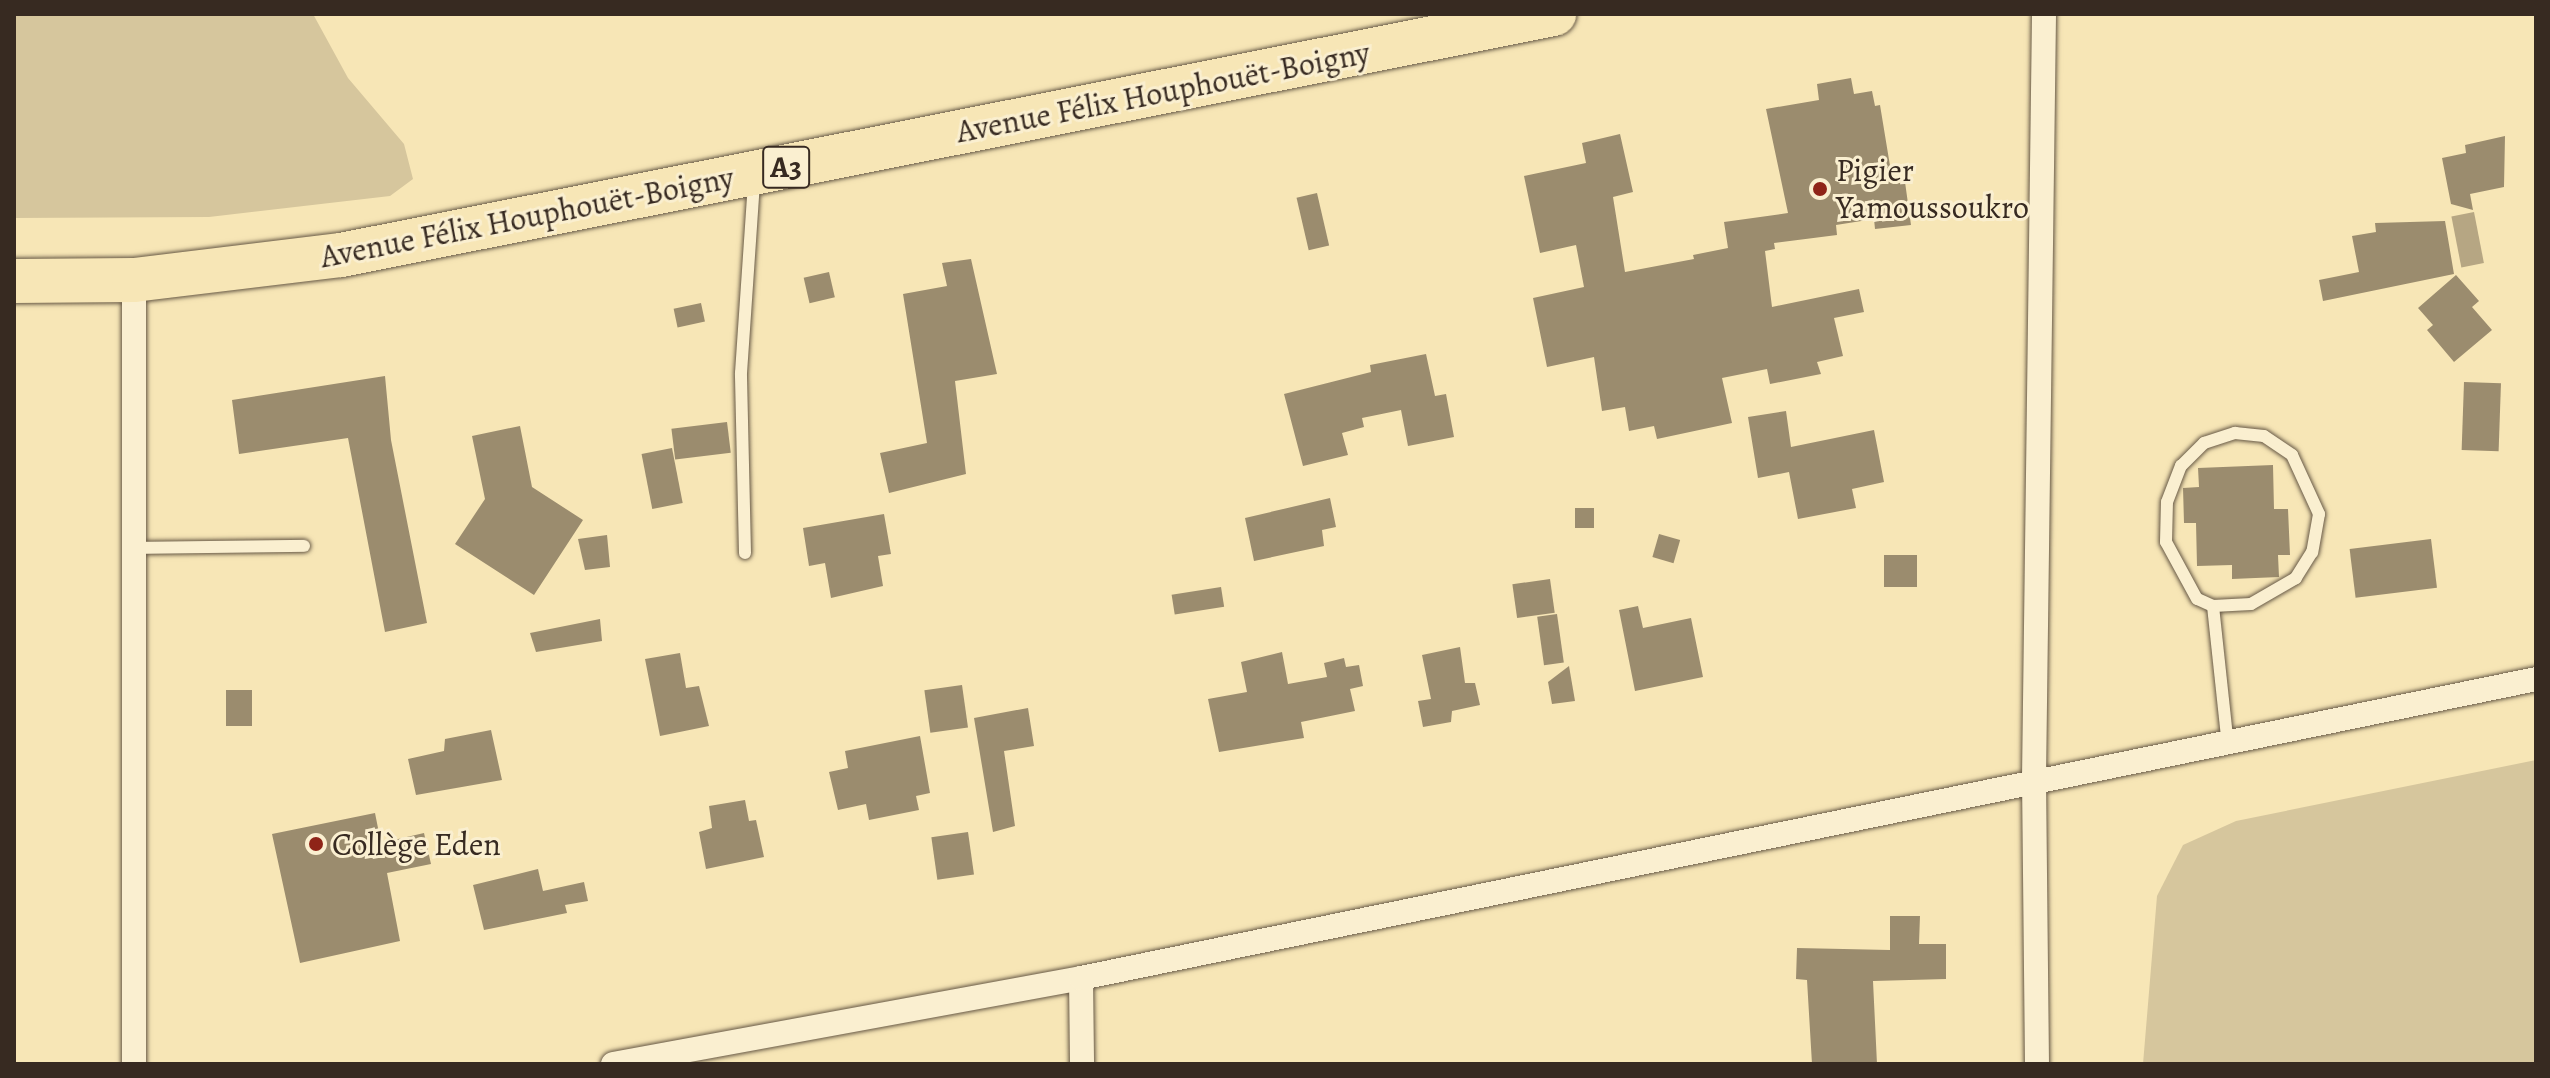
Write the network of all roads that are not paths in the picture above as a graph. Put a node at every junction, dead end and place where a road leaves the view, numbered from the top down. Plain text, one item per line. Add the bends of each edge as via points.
1 (1554, 14) edge
2 (2044, 14) edge
3 (754, 174) junction
4 (134, 280) junction
5 (14, 281) edge
6 (304, 546) dead end
7 (134, 548) junction
8 (745, 553) dead end
9 (2213, 606) junction
10 (2536, 679) edge
11 (2227, 738) junction
12 (2034, 779) junction
13 (1081, 978) junction
14 (134, 1064) edge
15 (613, 1064) edge
16 (1082, 1064) edge
17 (2037, 1064) edge

1 - 3 highway, Avenue Félix Houphouët-Boigny / A3
2 - 12 street
3 - 4 highway, Avenue Félix Houphouët-Boigny / A3 via 341,255
3 - 8 lane via 741,373
4 - 5 highway, Avenue Félix Houphouët-Boigny / A3
4 - 7 street
6 - 7 lane
7 - 14 street
9 - 9 lane via 2197,599 2166,542 2167,502 2181,466 2204,443 2235,433 2264,436 2292,455 2308,486 2319,514 2312,552 2296,578 2278,592 2251,604
9 - 11 lane
10 - 11 street
11 - 12 street
12 - 13 street
12 - 17 street
13 - 15 street
13 - 16 street

